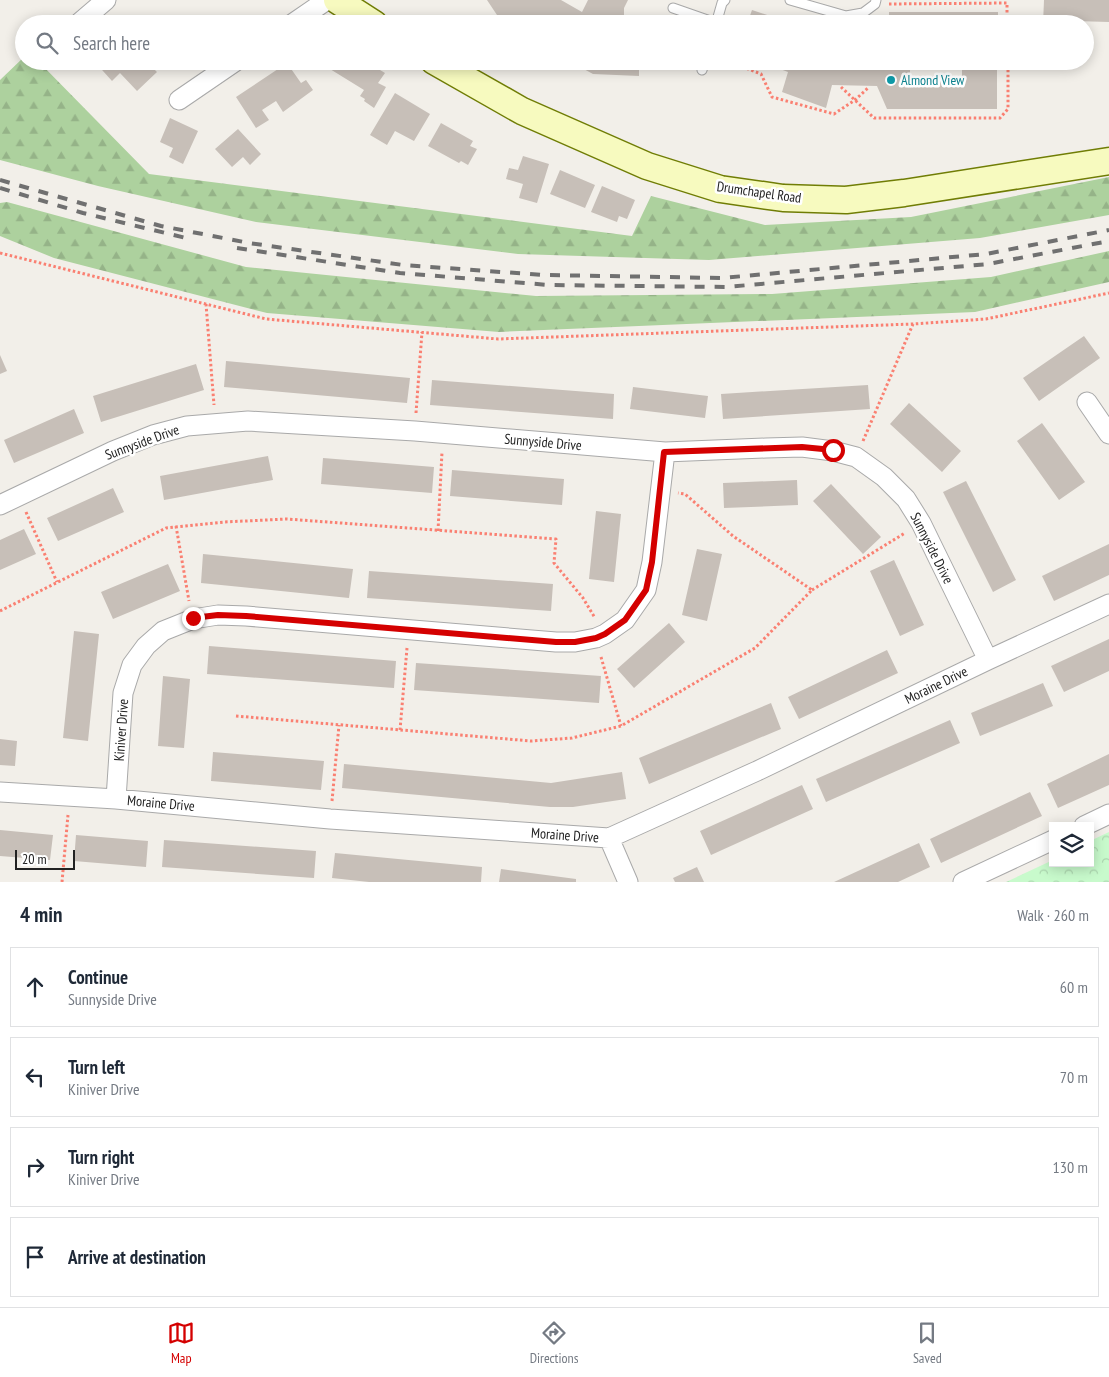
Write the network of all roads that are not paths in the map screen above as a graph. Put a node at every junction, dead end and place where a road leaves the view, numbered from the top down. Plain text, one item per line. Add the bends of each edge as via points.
1 (106, 0) edge
2 (327, 0) edge
3 (337, 0) edge
4 (725, 0) edge
5 (790, 0) edge
6 (875, 2) edge
7 (673, 8) dead end
8 (88, 15) edge
9 (305, 15) edge
10 (360, 15) edge
11 (692, 15) edge
12 (719, 15) edge
13 (842, 15) edge
14 (850, 15) edge
15 (223, 70) edge
16 (450, 70) edge
17 (179, 100) dead end
18 (1109, 160) edge
19 (1087, 402) dead end
20 (1109, 434) edge
21 (664, 452) junction
22 (6, 498) edge
23 (1109, 604) edge
24 (988, 660) junction
25 (0, 792) edge
26 (116, 799) junction
27 (1109, 814) edge
28 (1092, 822) edge
29 (609, 838) junction
30 (1049, 842) edge
31 (628, 882) edge
32 (963, 882) edge

1 - 8 street
2 - 9 street
3 - 10 street
4 - 12 lane
5 - 13 lane
6 - 14 lane via 863,12
7 - 11 lane
15 - 17 street
16 - 18 street, Drumchapel Road via 522,112 647,166 720,189 783,198 846,200
19 - 20 street
21 - 22 street, Sunnyside Drive via 414,431 248,421 216,423 153,435
21 - 24 street, Sunnyside Drive via 802,447 833,450 856,458 884,477 906,499
21 - 26 street, Kiniver Drive via 646,590 625,620 600,636 575,642 556,642 246,616 193,618 163,631 132,665 123,694
23 - 24 street, Moraine Drive
24 - 29 street, Moraine Drive
25 - 26 street, Moraine Drive
26 - 29 street, Moraine Drive via 330,819
27 - 28 street
29 - 31 street
30 - 32 street

